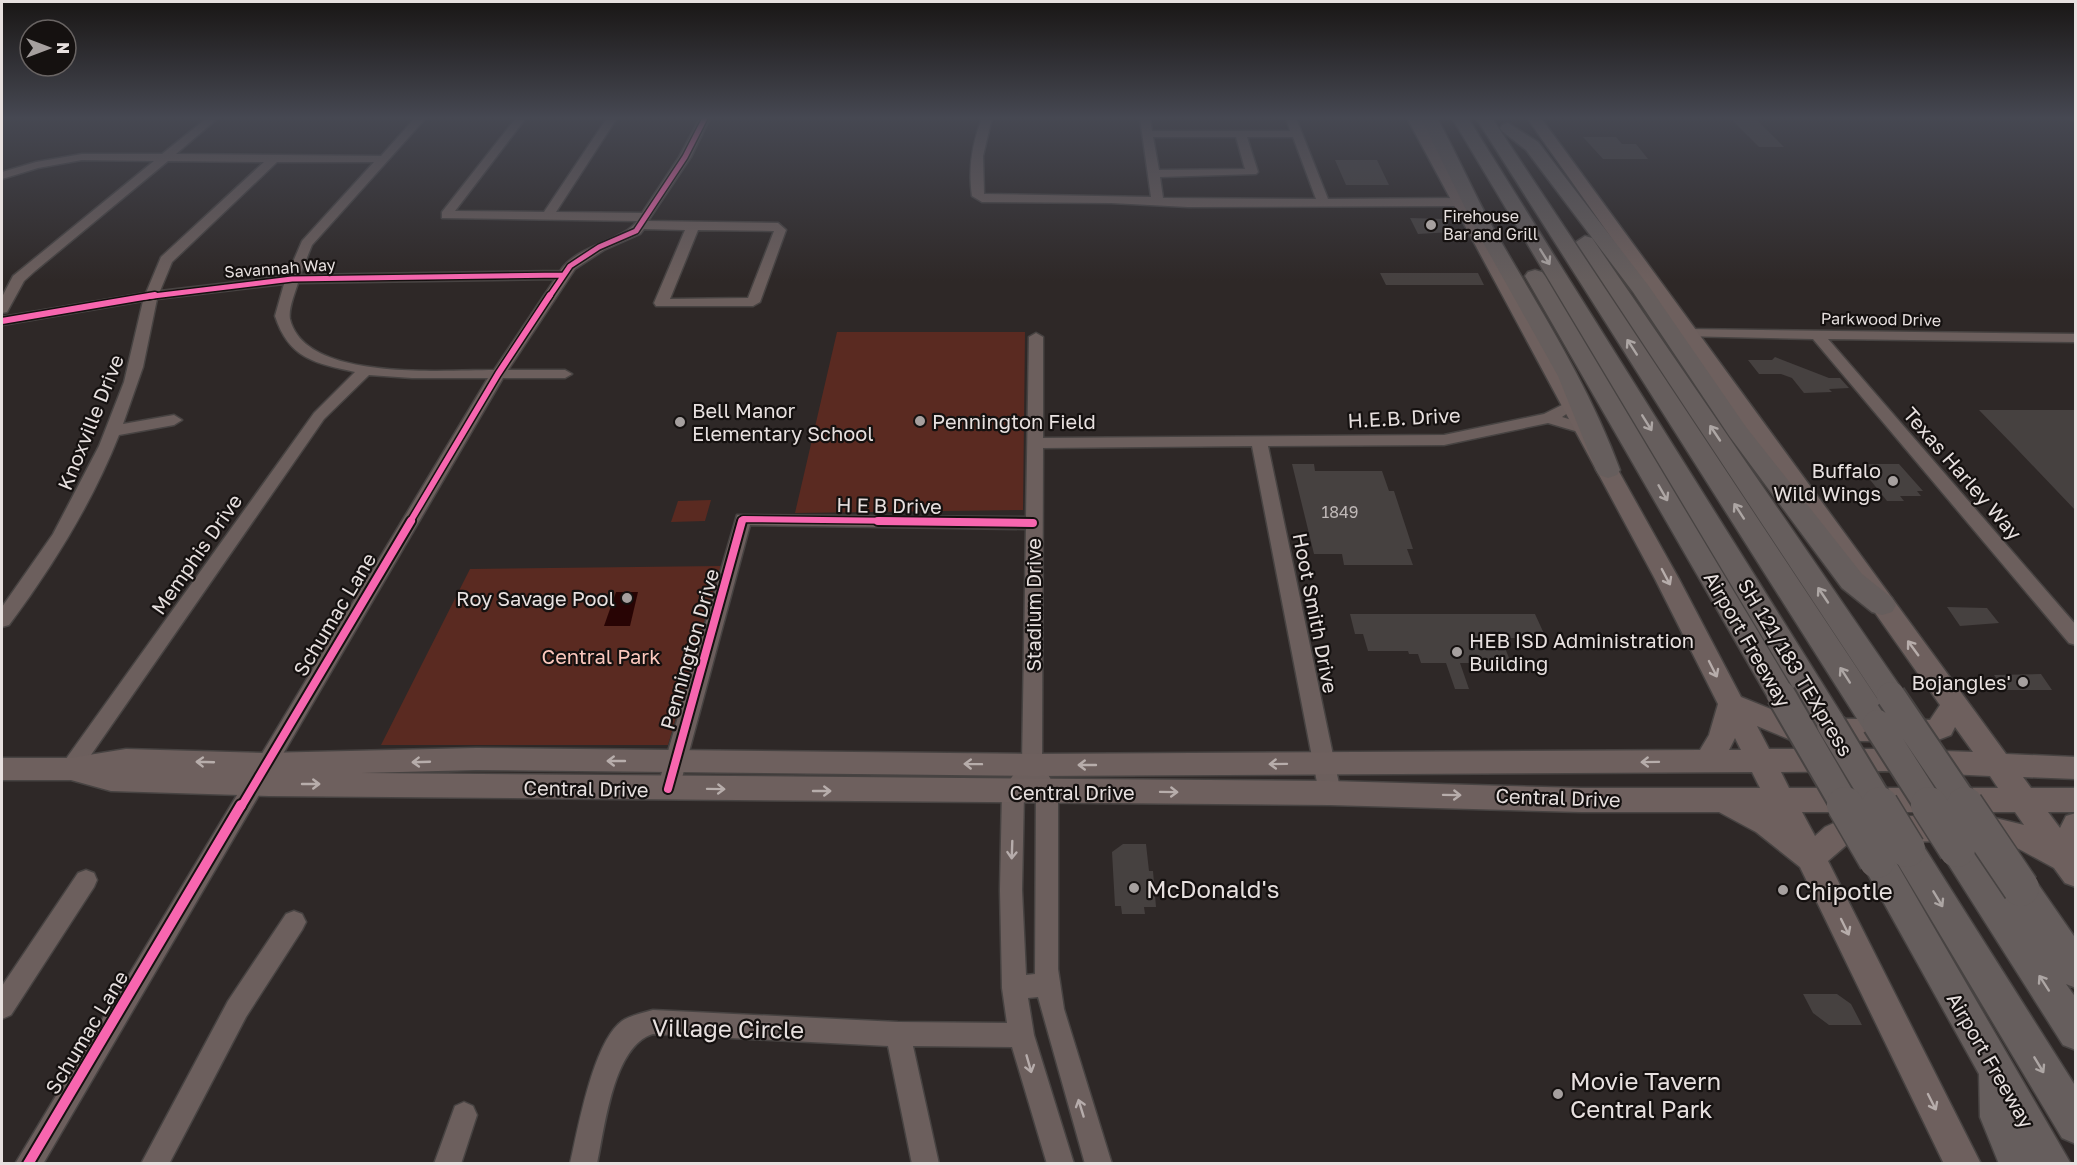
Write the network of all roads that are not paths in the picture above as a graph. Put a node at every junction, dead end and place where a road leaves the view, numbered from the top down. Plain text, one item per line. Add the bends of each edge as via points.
1 (146, 172) edge
2 (259, 172) edge
3 (371, 172) edge
4 (479, 172) edge
5 (576, 172) edge
6 (675, 172) edge
7 (976, 172) edge
8 (1234, 172) edge
9 (1312, 172) edge
10 (1443, 172) edge
11 (1456, 172) edge
12 (1472, 172) edge
13 (1493, 172) edge
14 (1519, 172) edge
15 (1537, 172) edge
16 (1552, 172) edge
17 (1572, 172) edge
18 (1154, 174) joint
19 (1158, 202) junction
20 (1459, 202) junction
21 (1324, 204) junction
22 (547, 216) junction
23 (642, 221) junction
24 (693, 226) junction
25 (563, 275) junction
26 (292, 279) junction
27 (151, 296) junction
28 (2, 309) edge
29 (2, 321) edge
30 (1686, 333) junction
31 (1818, 336) junction
32 (1036, 338) dead end
33 (2076, 338) edge
34 (365, 370) junction
35 (498, 374) junction
36 (565, 374) dead end
37 (1570, 406) junction
38 (1549, 418) junction
39 (174, 420) dead end
40 (1582, 428) junction
41 (113, 431) junction
42 (1259, 441) junction
43 (1034, 443) junction
44 (1608, 470) junction
45 (743, 519) joint
46 (1033, 523) junction
47 (1882, 605) junction
48 (2, 620) edge
49 (2076, 638) edge
50 (1731, 704) junction
51 (1954, 704) junction
52 (1708, 760) junction
53 (1760, 760) junction
54 (675, 761) junction
55 (751, 761) junction
56 (1324, 763) junction
57 (1400, 763) junction
58 (1996, 764) junction
59 (1032, 765) junction
60 (2076, 768) edge
61 (2, 769) edge
62 (70, 769) junction
63 (258, 774) junction
64 (668, 789) junction
65 (745, 790) junction
66 (1013, 791) junction
67 (1047, 792) junction
68 (1330, 793) junction
69 (1408, 794) junction
70 (1722, 800) junction
71 (1781, 800) junction
72 (2022, 800) junction
73 (2076, 800) edge
74 (2076, 825) edge
75 (1892, 854) junction
76 (1811, 858) junction
77 (2070, 867) edge
78 (86, 880) dead end
79 (294, 922) dead end
80 (2076, 971) edge
81 (1048, 984) junction
82 (1014, 988) junction
83 (2, 1007) edge
84 (2076, 1032) edge
85 (898, 1034) junction
86 (1021, 1035) junction
87 (1996, 1068) junction
88 (464, 1115) dead end
89 (2076, 1124) edge
90 (28, 1164) edge
91 (154, 1164) edge
92 (447, 1164) edge
93 (583, 1164) edge
94 (926, 1164) edge
95 (1061, 1164) edge
96 (1099, 1164) edge
97 (1963, 1164) edge
98 (2020, 1164) edge
99 (2051, 1164) edge

1 - 28 street via 18,279
2 - 27 street, Knoxville Drive via 166,260
3 - 26 street via 306,244
4 - 22 street via 446,215
5 - 22 street
6 - 23 street, Schumac Lane
7 - 19 street via 981,198
8 - 18 street
9 - 21 street
10 - 20 main road, Airport Freeway
11 - 44 highway via 1557,355 1598,438
12 -> 75 highway, Airport Freeway, bridge via 1781,695
13 -> 75 highway, SH 121/183 TEXpress, bridge via 1831,724
84 -> 14 highway, SH 121/183 TEXpress, bridge
80 -> 15 highway, bridge
16 - 47 highway via 1619,260 1738,432 1852,581
17 - 30 main road
18 - 19 street
19 - 21 street
20 - 21 street
20 - 37 main road, Airport Freeway
22 - 23 street
23 - 24 street
23 - 25 street, Schumac Lane via 632,234 578,260
24 - 24 street via 778,227 753,302 661,303
25 - 26 street, Savannah Way
25 - 35 street, Schumac Lane
26 - 27 street, Savannah Way
26 - 34 street via 282,316 295,344 318,359
27 - 29 street, Savannah Way
27 - 41 street, Knoxville Drive via 137,363
30 - 31 street, Parkwood Drive
30 - 47 main road
31 - 33 street, Parkwood Drive
31 - 49 street, Texas Harley Way
32 - 43 street, Stadium Drive
34 - 35 street
34 - 62 street, Memphis Drive via 319,416
35 - 36 street
35 - 63 street, Schumac Lane
37 - 38 street, H.E.B. Drive
37 - 40 main road, Airport Freeway
38 - 40 street, H.E.B. Drive
38 - 42 street, H.E.B. Drive via 1444,440
39 - 41 street
40 - 44 main road, Airport Freeway
41 - 48 street, Knoxville Drive via 97,473 72,519
42 - 43 street
42 - 56 street, Hoot Smith Drive
43 - 46 street, Stadium Drive
44 -> 50 main road, Airport Freeway
45 - 46 street, H E B Drive
45 - 54 street, Pennington Drive
46 - 59 street, Stadium Drive
51 -> 47 main road
50 - 51 main road via 1791,729 1863,731 1933,731 1941,727
50 - 52 main road via 1722,738
50 - 53 main road, Airport Freeway
51 - 58 main road
52 - 53 main road, Central Drive
52 -> 57 main road, Central Drive
53 - 58 main road, Central Drive
53 - 71 main road, Airport Freeway
54 - 55 main road, Central Drive
54 -> 63 main road, Central Drive via 476,759
54 - 64 street, Pennington Drive
59 -> 55 main road, Central Drive
55 - 65 main road
56 - 57 main road, Central Drive
56 -> 59 main road, Central Drive
56 - 68 street, Hoot Smith Drive
57 - 69 main road
58 - 60 main road, Central Drive
58 - 72 main road
59 - 66 street
59 - 67 street
61 - 62 main road, Central Drive
62 - 63 main road, Central Drive via 111,779
63 -> 64 main road, Central Drive
63 - 90 street, Schumac Lane
64 -> 65 main road, Central Drive
65 -> 66 main road, Central Drive
66 - 67 main road, Central Drive
66 -> 82 street
67 -> 68 main road, Central Drive
67 - 81 street
68 - 69 main road, Central Drive
69 -> 70 main road, Central Drive
70 - 71 main road, Central Drive
70 - 76 main road via 1766,824
71 - 72 main road, Central Drive
71 - 76 main road, Airport Freeway
72 - 73 main road, Central Drive
72 - 77 main road
74 - 77 main road
75 - 87 highway, Airport Freeway
75 -> 89 highway, SH 121/183 TEXpress
76 - 77 main road via 1846,830 1983,828 2025,838
76 -> 97 main road, Airport Freeway
78 - 83 street
79 - 91 street via 237,1009
81 - 82 street
96 -> 81 street via 1057,1027
82 - 86 street
85 - 86 street, Village Circle
85 - 93 street, Village Circle via 653,1022 641,1025 630,1031 610,1061
85 - 94 street
86 -> 95 street
87 - 98 highway via 2000,1117
87 - 99 highway, Airport Freeway
88 - 92 street

